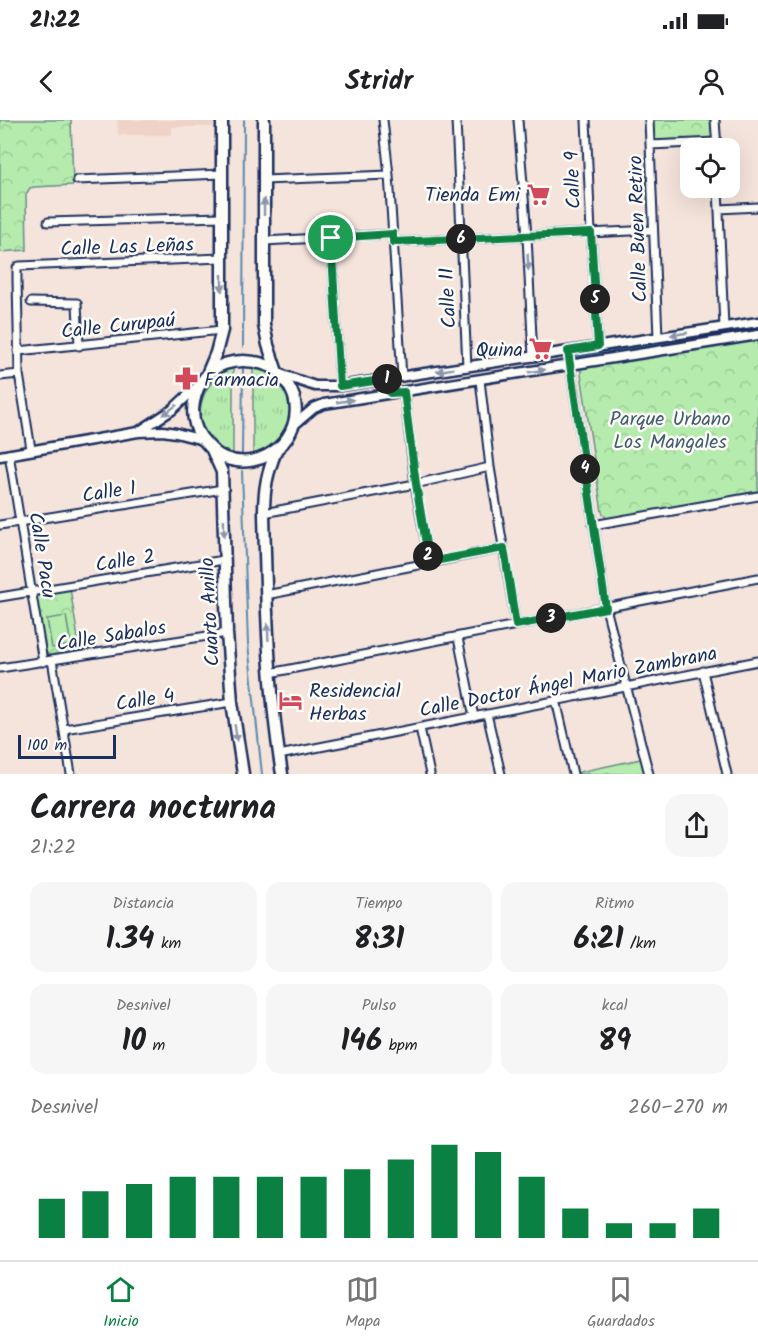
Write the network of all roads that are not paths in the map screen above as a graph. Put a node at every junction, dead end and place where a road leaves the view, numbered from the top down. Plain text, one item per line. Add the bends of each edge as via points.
1 (222, 120) edge
2 (264, 120) edge
3 (383, 120) edge
4 (456, 120) edge
5 (518, 120) edge
6 (586, 120) edge
7 (649, 120) edge
8 (715, 120) edge
9 (716, 138) edge
10 (650, 145) junction
11 (680, 145) edge
12 (222, 174) junction
13 (389, 175) junction
14 (77, 180) dead end
15 (264, 180) junction
16 (718, 198) edge
17 (758, 207) edge
18 (719, 209) junction
19 (222, 217) junction
20 (48, 222) dead end
21 (653, 230) junction
22 (591, 233) junction
23 (527, 236) junction
24 (331, 238) junction
25 (393, 238) junction
26 (461, 239) junction
27 (264, 241) junction
28 (222, 258) junction
29 (30, 302) dead end
30 (758, 322) edge
31 (724, 327) junction
32 (222, 330) junction
33 (758, 335) edge
34 (708, 336) junction
35 (658, 337) junction
36 (79, 346) junction
37 (598, 346) junction
38 (18, 351) junction
39 (568, 351) junction
40 (533, 357) junction
41 (570, 365) junction
42 (467, 367) junction
43 (278, 371) junction
44 (19, 374) junction
45 (0, 376) edge
46 (402, 377) junction
47 (388, 379) junction
48 (204, 380) junction
49 (480, 380) junction
50 (340, 386) junction
51 (404, 392) junction
52 (390, 393) junction
53 (294, 425) junction
54 (138, 432) junction
55 (202, 440) junction
56 (32, 449) junction
57 (212, 450) junction
58 (276, 451) junction
59 (4, 455) edge
60 (490, 467) junction
61 (416, 484) junction
62 (223, 489) junction
63 (758, 496) edge
64 (264, 513) junction
65 (21, 522) junction
66 (0, 525) edge
67 (593, 525) junction
68 (504, 548) junction
69 (224, 560) junction
70 (429, 562) junction
71 (758, 578) edge
72 (32, 592) junction
73 (266, 595) junction
74 (0, 597) edge
75 (606, 608) junction
76 (516, 625) junction
77 (226, 633) junction
78 (458, 638) junction
79 (52, 660) junction
80 (758, 660) edge
81 (43, 662) junction
82 (0, 668) edge
83 (703, 671) junction
84 (270, 674) junction
85 (626, 687) junction
86 (556, 700) junction
87 (232, 702) junction
88 (487, 714) junction
89 (474, 717) junction
90 (420, 728) junction
91 (64, 729) junction
92 (279, 755) junction
93 (71, 774) edge
94 (243, 774) edge
95 (282, 774) edge
96 (430, 774) edge
97 (501, 774) edge
98 (573, 774) edge
99 (649, 774) edge
100 (727, 774) edge

1 - 12 highway
2 - 15 highway
3 - 13 street
4 - 26 street, Calle 11
5 - 23 street
6 - 22 street, Calle 9
7 - 10 street, Calle Buen Retiro
8 - 9 street
10 - 11 street
10 - 21 street, Calle Buen Retiro
12 - 14 street
12 - 19 highway
13 - 15 street
13 - 25 street
27 -> 15 highway
16 - 18 street
17 - 18 street
18 - 31 street
19 - 20 street
19 - 28 highway
21 - 22 street
21 - 35 street, Calle Buen Retiro
22 - 23 street
22 - 37 street, Calle 9
23 - 26 street
23 -> 40 street
24 - 25 street
24 - 27 street
24 - 50 street
25 - 26 street
25 - 46 street
26 - 42 street, Calle 11
27 - 43 highway via 264,325
28 -> 32 highway
28 - 38 street, Calle Las Leñas via 33,266 17,280
29 - 36 street via 77,303
30 - 31 street
31 - 34 street
32 - 36 street, Calle Curupaú
32 - 48 highway
33 - 34 street
34 -> 35 street
34 - 41 street
35 - 37 street
36 - 38 street, Calle Curupaú
37 - 39 street
38 - 44 street, Calle Las Leñas
39 - 40 street
39 - 41 street
40 - 42 street
49 -> 41 street
41 - 67 street
42 -> 46 street
43 - 48 highway via 264,363 244,360 213,370
43 - 50 street via 315,386
43 - 53 highway via 294,398
44 - 45 street
44 - 56 street, Calle Las Leñas
46 - 47 street
47 - 50 street
47 - 52 street
48 -> 54 street via 172,410
48 - 55 highway via 194,406
49 - 51 street
49 - 60 street
51 - 52 street
51 - 61 street
53 -> 52 street via 324,404
53 - 58 highway
54 - 55 street via 163,431
54 - 56 street
55 - 57 highway
56 - 59 street
57 - 58 highway via 238,461 254,461
57 - 62 highway, Cuarto Anillo via 222,472
58 - 64 highway via 268,472
59 - 65 street, Calle Pacu
60 - 61 street
60 - 68 street
61 - 64 street
61 - 70 street
62 - 65 street, Calle 1
62 -> 69 highway, Cuarto Anillo
63 - 67 street
64 - 73 highway
65 - 66 street, Calle 1
65 - 72 street, Calle Pacu
67 - 75 street
68 - 70 street
68 - 76 street
69 - 72 street, Calle 2
69 - 77 highway, Cuarto Anillo
70 - 73 street
71 - 75 street
72 - 74 street, Calle 2
72 - 81 street, Calle Pacu
84 -> 73 highway
75 - 76 street
75 - 85 street
76 - 78 street
77 - 79 street, Calle Sabalos
77 - 87 highway, Cuarto Anillo
78 - 84 street
78 - 89 street
79 - 81 street, Calle Sabalos
79 - 91 street
80 - 83 street, Calle Doctor Ángel Mario Zambrana
81 - 82 street, Calle Sabalos
83 - 85 street, Calle Doctor Ángel Mario Zambrana
83 - 100 street
84 - 92 highway
85 - 86 street, Calle Doctor Ángel Mario Zambrana
85 - 99 street
86 - 88 street, Calle Doctor Ángel Mario Zambrana
86 - 98 street
87 - 91 street, Calle 4
87 -> 94 highway, Cuarto Anillo
88 - 89 street, Calle Doctor Ángel Mario Zambrana
88 - 97 street
89 - 90 street, Calle Doctor Ángel Mario Zambrana
90 - 92 street, Calle Doctor Ángel Mario Zambrana
90 - 96 street
91 - 93 street
92 - 95 highway

